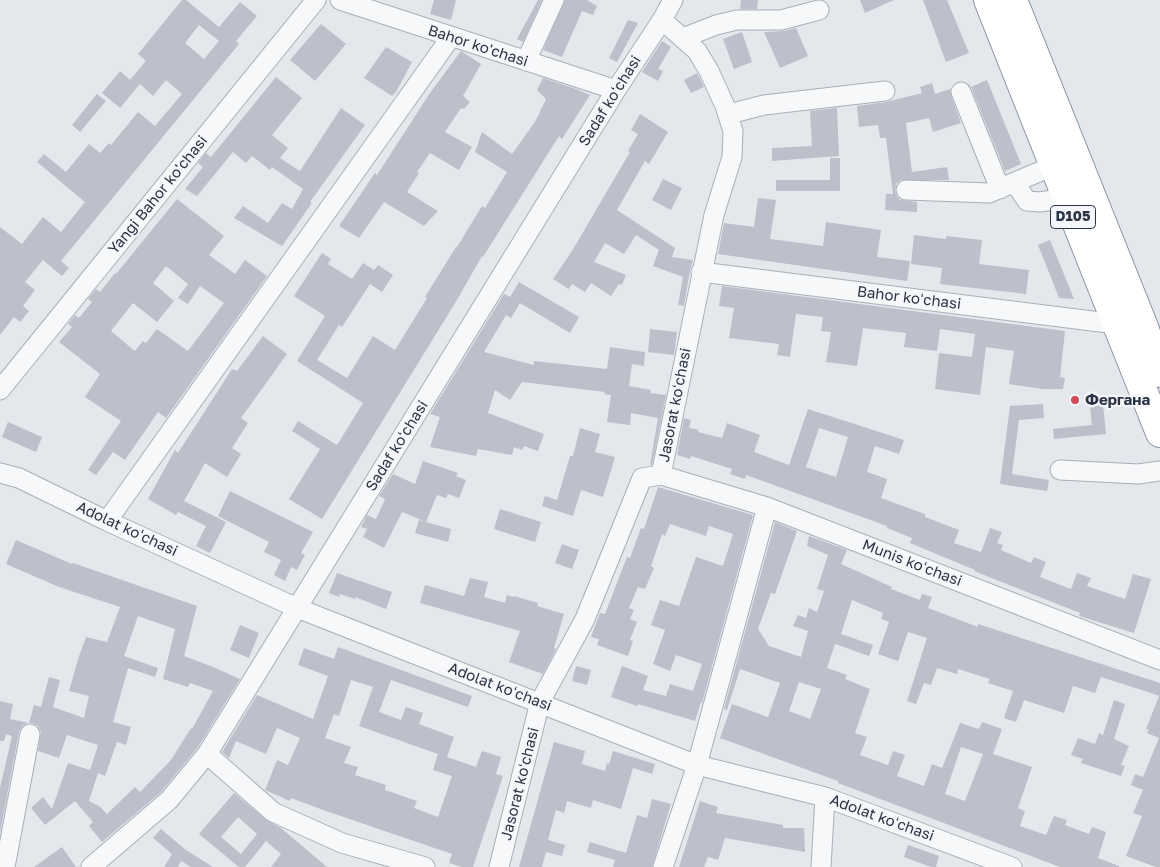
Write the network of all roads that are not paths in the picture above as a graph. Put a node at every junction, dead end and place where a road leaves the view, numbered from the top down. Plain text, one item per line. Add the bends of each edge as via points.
1 (316, 0) edge
2 (340, 0) edge
3 (554, 0) edge
4 (672, 0) edge
5 (988, 0) edge
6 (1013, 0) edge
7 (819, 10) dead end
8 (662, 20) junction
9 (451, 37) junction
10 (682, 38) junction
11 (526, 61) junction
12 (1024, 62) junction
13 (616, 90) junction
14 (885, 91) dead end
15 (961, 92) dead end
16 (729, 114) junction
17 (1053, 166) junction
18 (1007, 186) junction
19 (906, 190) dead end
20 (1066, 198) junction
21 (702, 272) junction
22 (1116, 324) junction
23 (1160, 373) edge
24 (0, 390) edge
25 (1160, 433) edge
26 (1060, 470) dead end
27 (1160, 471) edge
28 (0, 474) edge
29 (661, 474) junction
30 (767, 507) junction
31 (107, 521) junction
32 (297, 608) junction
33 (1160, 660) edge
34 (540, 702) junction
35 (30, 734) dead end
36 (207, 754) junction
37 (697, 765) junction
38 (825, 797) junction
39 (5, 867) edge
40 (92, 867) edge
41 (425, 867) edge
42 (500, 867) edge
43 (663, 867) edge
44 (821, 867) edge
45 (1012, 867) edge

1 - 24 street, Yangi Bahor ko'chasi
2 - 9 street, Bahor ko'chasi
3 - 11 street
4 - 8 street, Sadaf koʻchasi
5 - 12 highway, D105
6 - 12 highway, D105
7 - 10 street via 781,20 730,22
8 - 10 street, Jasorat koʻchasi
8 - 13 street, Sadaf koʻchasi
9 - 11 street, Bahor ko'chasi
9 - 31 street
10 - 16 street, Jasorat koʻchasi via 697,51
11 - 13 street, Bahor ko'chasi
12 - 17 highway, D105
12 - 23 highway, D105 via 1144,327
13 - 32 street, Sadaf koʻchasi
14 - 16 street via 764,105
15 - 18 street
16 - 21 street, Jasorat koʻchasi via 733,131 732,157 714,215
17 - 18 street
17 - 20 highway, D105
18 - 19 street via 989,193
18 - 20 street via 1027,201
20 - 22 highway, D105
21 - 22 street, Bahor koʻchasi
21 - 29 street, Jasorat koʻchasi
22 - 25 highway, D105
26 - 27 street via 1138,474
28 - 31 street, Adolat koʻchasi via 19,478
29 - 30 street, Munis koʻchasi
29 - 34 street, Jasorat koʻchasi via 642,478 585,619
30 - 33 street, Munis koʻchasi
30 - 37 street
31 - 32 street, Adolat koʻchasi
32 - 34 street, Adolat koʻchasi
32 - 36 street, Sadaf koʻchasi
34 - 37 street, Adolat koʻchasi
34 - 42 street, Jasorat koʻchasi
35 - 39 street
36 - 40 street, Sadaf koʻchasi via 169,800
36 - 41 street via 273,812 342,843
37 - 38 street, Adolat koʻchasi
37 - 43 street
38 - 44 street
38 - 45 street, Adolat koʻchasi

